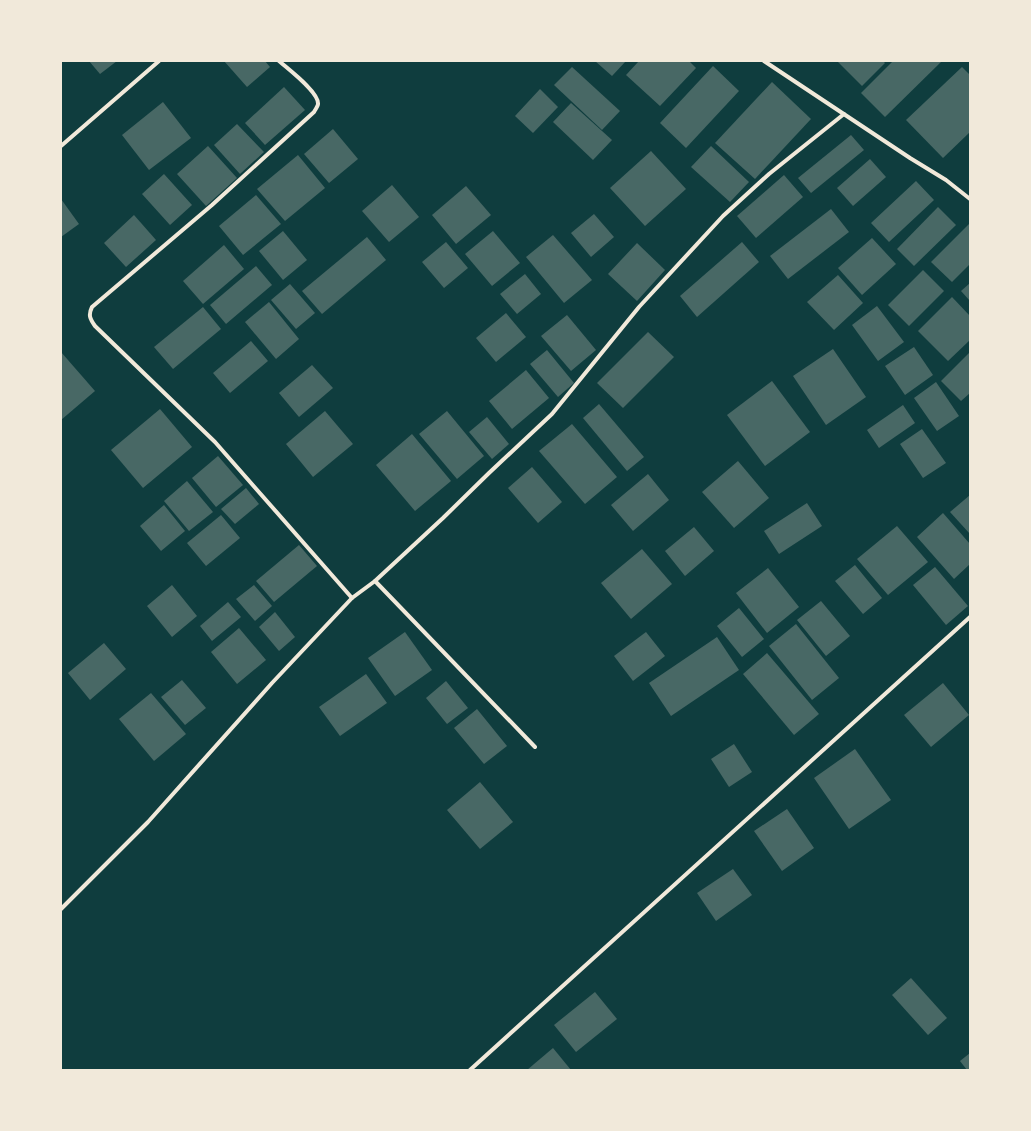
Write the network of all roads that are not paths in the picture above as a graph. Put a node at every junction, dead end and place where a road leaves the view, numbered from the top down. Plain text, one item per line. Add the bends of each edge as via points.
1 (159, 61) edge
2 (280, 61) edge
3 (764, 61) edge
4 (844, 114) junction
5 (61, 146) edge
6 (970, 199) edge
7 (375, 582) junction
8 (352, 598) junction
9 (970, 617) edge
10 (535, 747) dead end
11 (61, 909) edge
12 (470, 1070) edge

1 - 5 street
2 - 8 street via 310,88 316,97 318,104 314,112 212,205 92,307 89,313 90,320 95,326 215,442
3 - 4 street
4 - 6 street via 946,180
4 - 7 street via 769,174 723,216 639,307 552,414
7 - 8 street
7 - 10 street
8 - 11 street via 266,689 148,822
9 - 12 street

